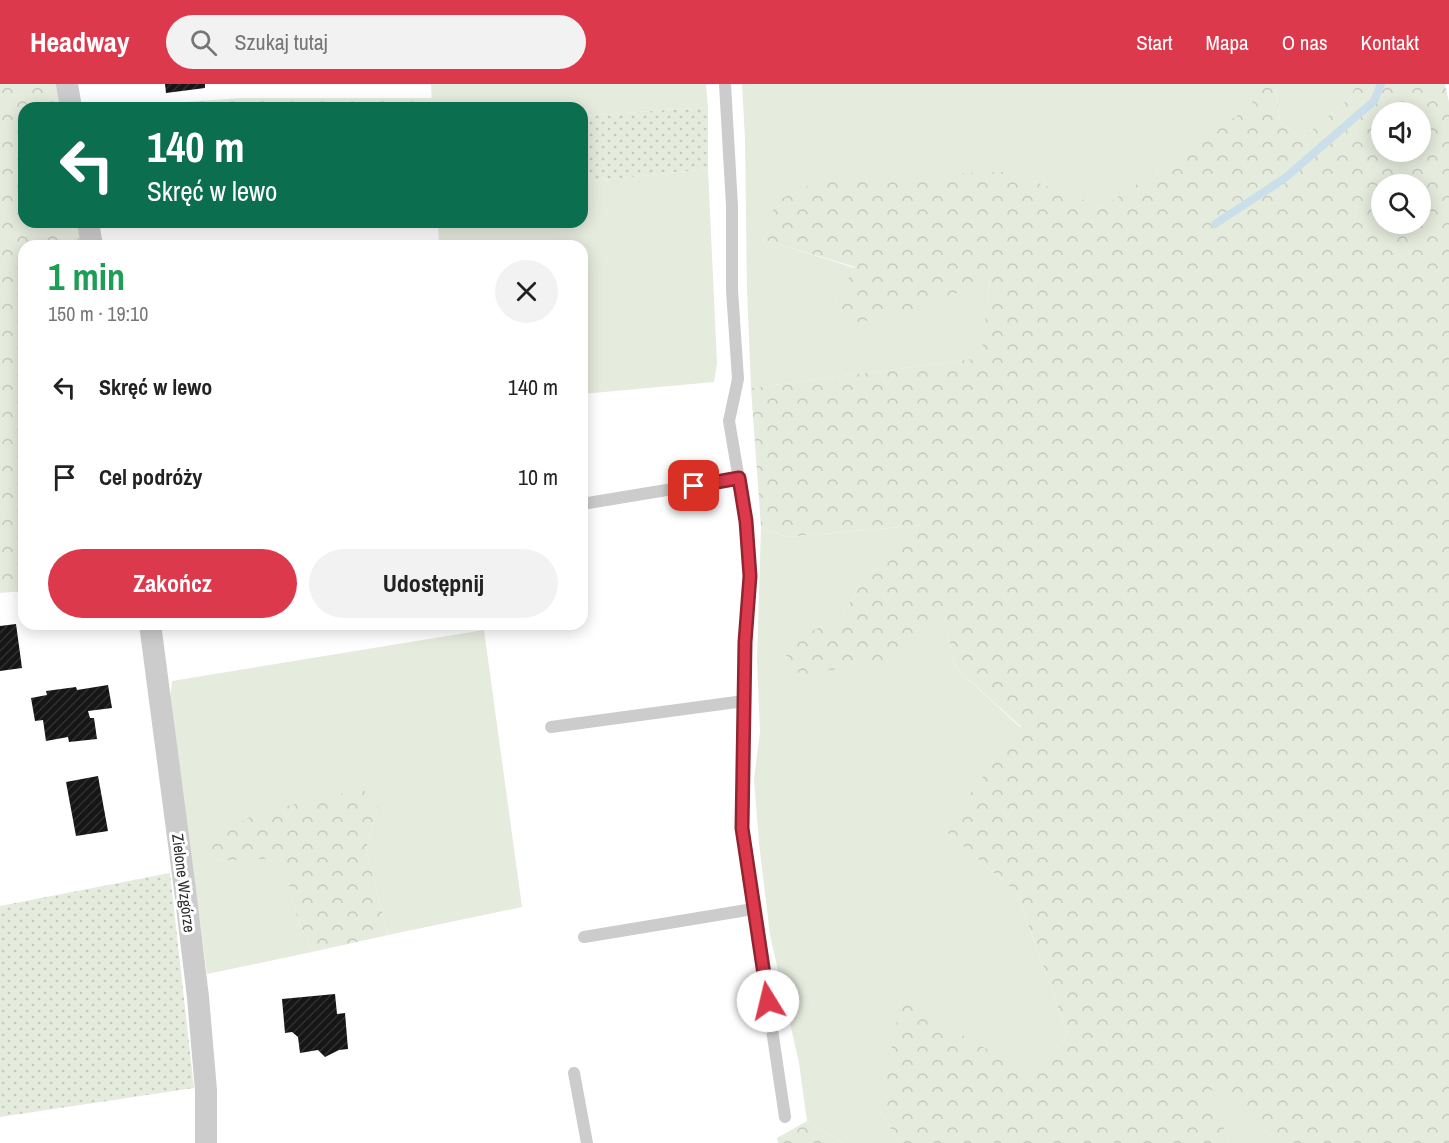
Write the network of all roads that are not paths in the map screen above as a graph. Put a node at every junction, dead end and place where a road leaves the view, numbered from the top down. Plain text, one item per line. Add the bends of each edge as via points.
1 (67, 84) edge
2 (725, 84) edge
3 (70, 102) edge
4 (739, 478) junction
5 (588, 503) edge
6 (151, 630) edge
7 (744, 701) junction
8 (551, 727) dead end
9 (753, 909) junction
10 (584, 937) dead end
11 (573, 1073) dead end
12 (785, 1118) dead end
13 (207, 1143) edge
14 (587, 1143) edge

1 - 3 street
2 - 4 lane via 738,379 729,421
4 - 5 lane
4 - 7 lane via 750,576
6 - 13 street, Zielone Wzgórze via 198,997 207,1090
7 - 8 lane
7 - 9 lane via 742,828
9 - 10 lane
9 - 12 lane
11 - 14 lane

